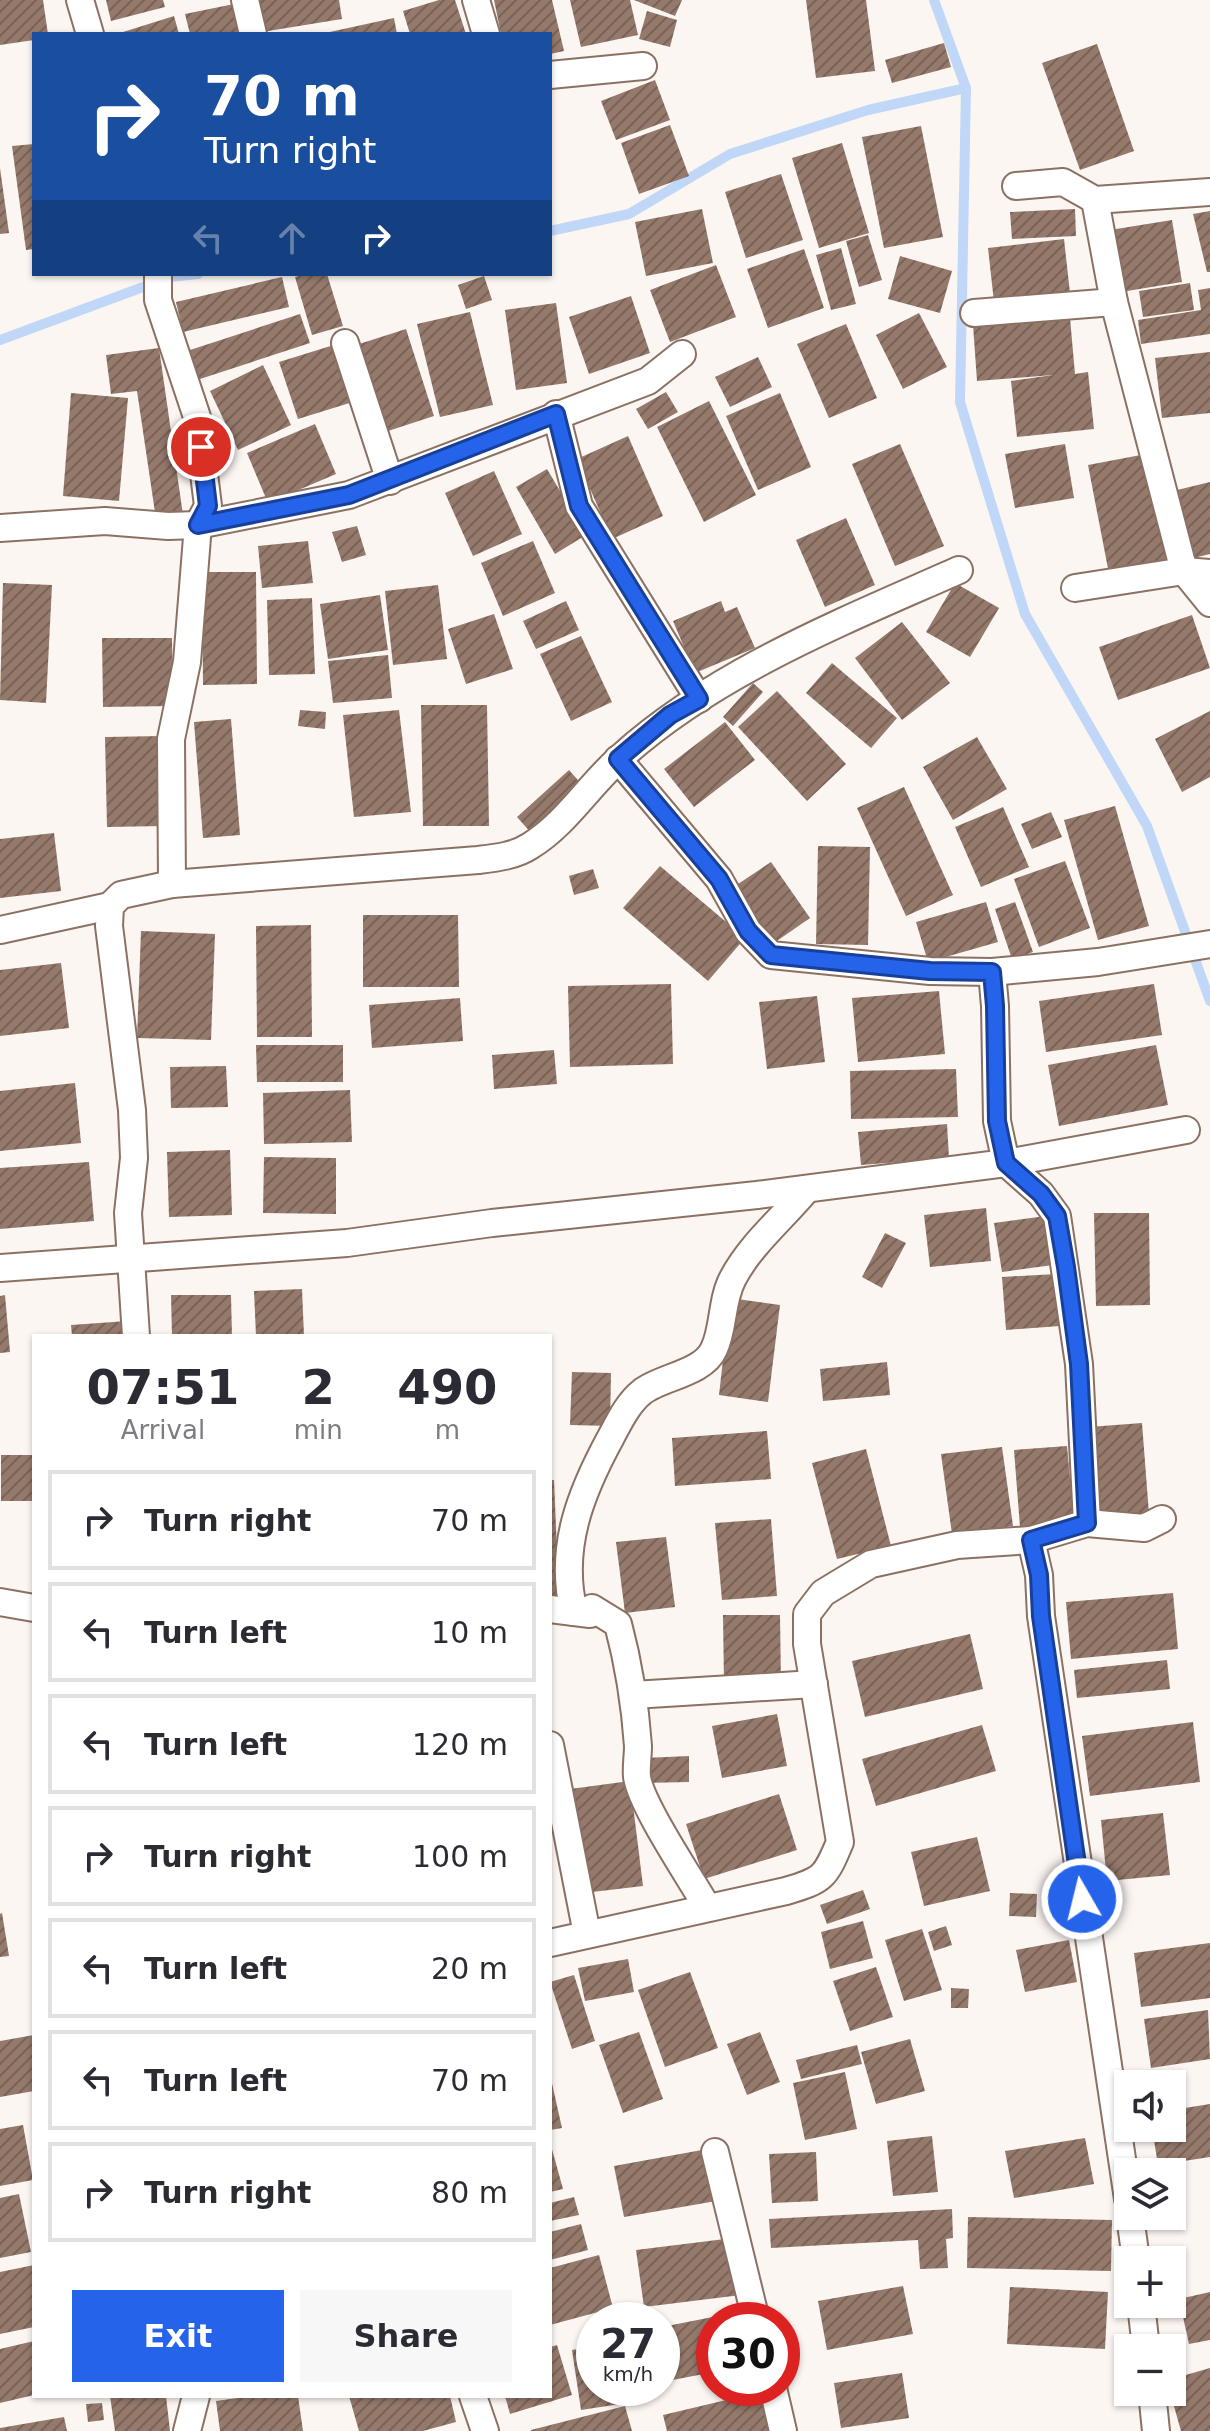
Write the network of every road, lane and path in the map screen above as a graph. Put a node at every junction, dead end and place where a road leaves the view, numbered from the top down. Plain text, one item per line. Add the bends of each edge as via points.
1 (80, 0) edge
2 (245, 0) edge
3 (476, 0) edge
4 (89, 32) edge
5 (253, 32) edge
6 (485, 32) edge
7 (643, 66) dead end
8 (552, 75) edge
9 (1016, 186) dead end
10 (1210, 192) edge
11 (1095, 200) junction
12 (158, 287) edge
13 (1114, 302) junction
14 (974, 313) dead end
15 (345, 343) dead end
16 (682, 354) dead end
17 (556, 414) junction
18 (390, 481) junction
19 (198, 525) junction
20 (0, 528) edge
21 (959, 570) dead end
22 (1184, 571) junction
23 (1210, 573) edge
24 (1075, 588) dead end
25 (1210, 603) edge
26 (699, 699) junction
27 (618, 759) junction
28 (172, 884) junction
29 (110, 906) junction
30 (0, 930) edge
31 (1210, 944) edge
32 (992, 972) junction
33 (1186, 1130) dead end
34 (1006, 1163) junction
35 (807, 1189) junction
36 (132, 1259) junction
37 (0, 1268) edge
38 (136, 1334) edge
39 (1162, 1519) dead end
40 (1087, 1523) junction
41 (1031, 1540) junction
42 (0, 1602) edge
43 (32, 1608) edge
44 (562, 1610) edge
45 (814, 1684) junction
46 (633, 1695) junction
47 (552, 1755) edge
48 (707, 1907) junction
49 (587, 1934) junction
50 (552, 1943) edge
51 (715, 2152) dead end
52 (1122, 2158) edge
53 (752, 2302) edge
54 (195, 2398) edge
55 (474, 2398) edge
56 (777, 2406) edge
57 (1153, 2406) edge
58 (187, 2431) edge
59 (485, 2431) edge
60 (783, 2431) edge
61 (1156, 2431) edge

1 - 4 street
2 - 5 street
3 - 6 street
7 - 8 street
9 - 11 street via 1063,182
10 - 11 street
11 - 13 street
12 - 19 street via 197,417 208,506
13 - 14 street
13 - 22 street
15 - 18 street
16 - 17 street via 648,381
17 - 18 street
17 - 26 street via 579,506
18 - 19 street via 349,495
19 - 20 street via 105,521
19 - 28 street via 187,662 171,739
21 - 26 street via 849,618
22 - 23 street
22 - 24 street
22 - 25 street
26 - 27 street via 670,715
27 - 28 street via 529,847 501,857
27 - 32 street via 719,879 748,931 771,955
28 - 29 street via 121,895
29 - 30 street
29 - 36 street via 132,1110
31 - 32 street
32 - 34 street via 997,1121
33 - 34 street
34 - 35 street
34 - 40 street via 1057,1216 1079,1364
35 - 36 street via 347,1243
35 - 44 street via 733,1278 714,1351 690,1371 643,1391 622,1417 586,1482 569,1546
36 - 37 street
36 - 38 street
39 - 40 street via 1144,1528
40 - 41 street
41 - 45 street via 957,1545 871,1564 823,1593 807,1614
41 - 52 street
42 - 43 street
44 - 46 street via 590,1614 592,1608 618,1624
45 - 46 street
45 - 48 street via 840,1842 829,1867 816,1882
46 - 48 street via 637,1778
47 - 49 street
48 - 49 street
49 - 50 street
51 - 53 street
54 - 58 street
55 - 59 street
56 - 60 street
57 - 61 street

